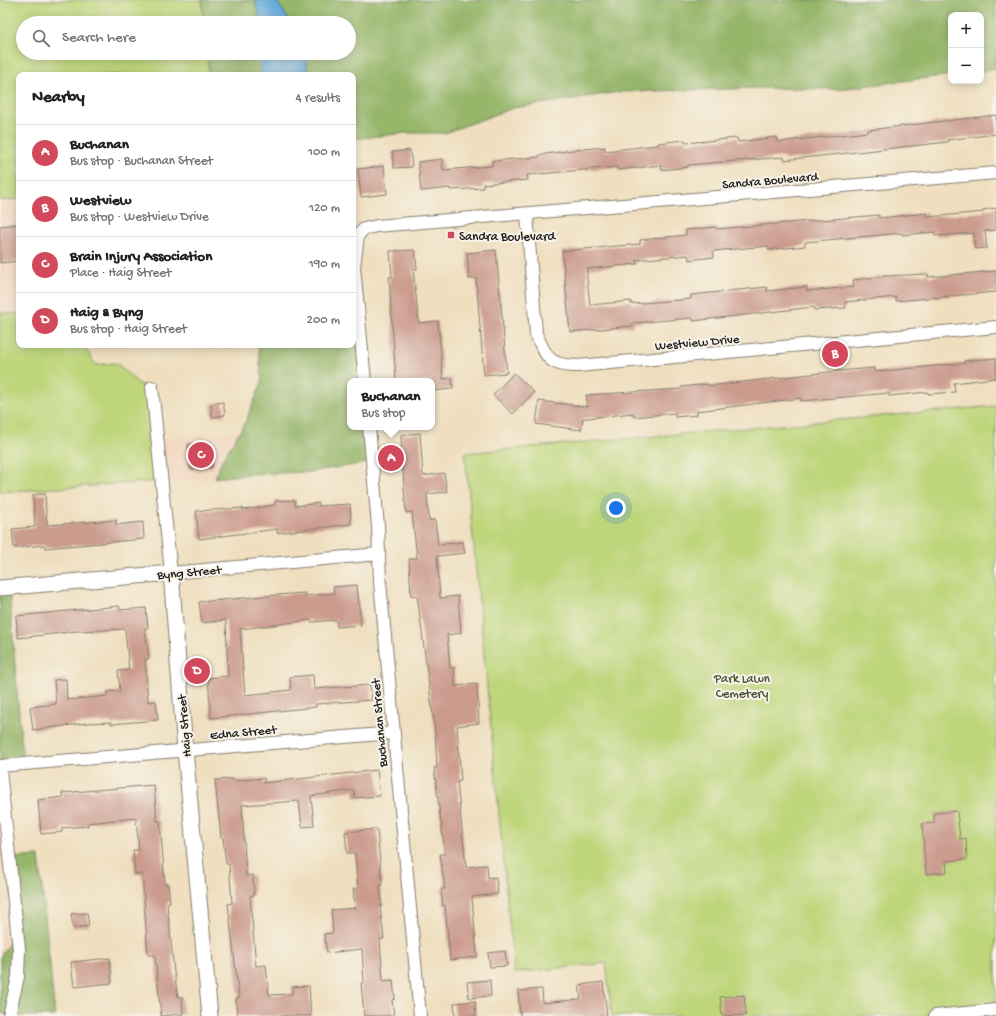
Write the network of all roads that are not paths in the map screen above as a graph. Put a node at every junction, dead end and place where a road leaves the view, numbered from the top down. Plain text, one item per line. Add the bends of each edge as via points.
1 (996, 173) edge
2 (527, 215) junction
3 (356, 251) edge
4 (356, 290) edge
5 (996, 327) edge
6 (364, 378) edge
7 (152, 387) dead end
8 (369, 430) edge
9 (379, 554) junction
10 (171, 573) junction
11 (0, 588) edge
12 (393, 734) junction
13 (185, 750) junction
14 (0, 766) edge
15 (0, 770) edge
16 (996, 1010) edge
17 (9, 1016) edge
18 (210, 1016) edge
19 (420, 1016) edge
20 (943, 1016) edge

1 - 2 street, Sandra Boulevard
2 - 3 street, Sandra Boulevard via 377,226 364,229 358,235
2 - 5 street, Westview Drive via 536,334 550,359 561,366
4 - 6 street, Sandra Boulevard
7 - 10 street, Haig Street
8 - 9 street, Buchanan Street
9 - 10 street, Byng Street
9 - 12 street, Buchanan Street
10 - 11 street, Byng Street
10 - 13 street, Haig Street
12 - 13 street, Edna Street
12 - 19 street, Buchanan Street
13 - 14 street, Edna Street
13 - 18 street, Haig Street
15 - 17 street via 19,949 18,977
16 - 20 street

